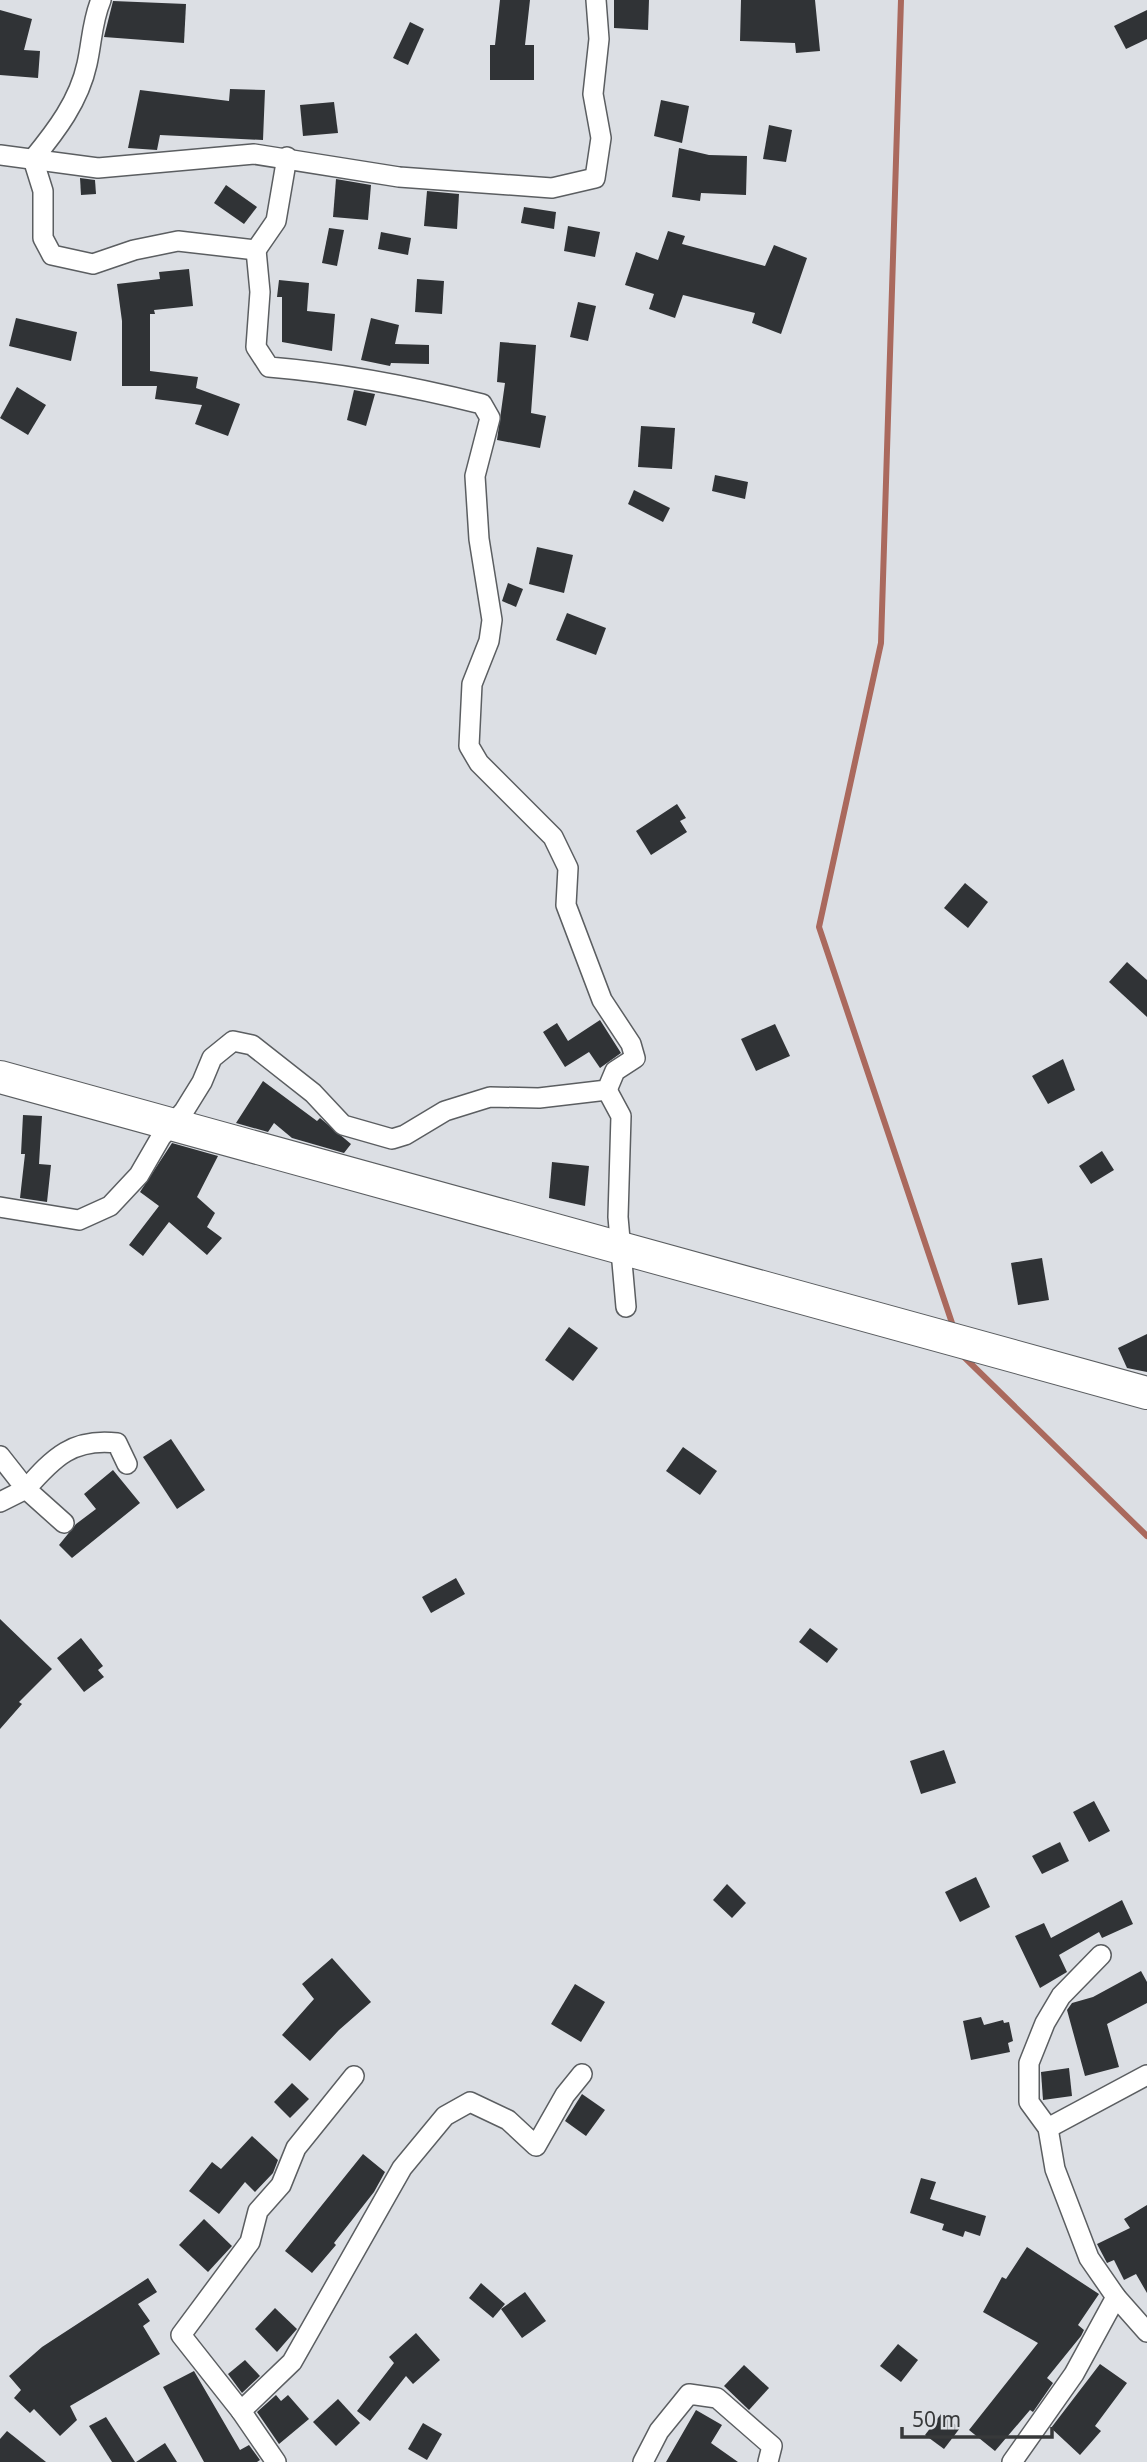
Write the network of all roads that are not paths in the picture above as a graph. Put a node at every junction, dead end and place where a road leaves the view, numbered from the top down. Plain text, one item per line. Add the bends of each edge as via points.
1 (101, 0) edge
2 (596, 0) edge
3 (0, 155) edge
4 (287, 157) junction
5 (33, 159) junction
6 (256, 250) junction
7 (0, 1077) edge
8 (607, 1090) junction
9 (0, 1207) edge
10 (625, 1307) dead end
11 (1147, 1392) edge
12 (0, 1456) edge
13 (127, 1464) dead end
14 (26, 1489) junction
15 (0, 1502) edge
16 (64, 1523) dead end
17 (1101, 1955) dead end
18 (582, 2074) dead end
19 (1147, 2075) edge
20 (354, 2076) dead end
21 (1048, 2128) junction
22 (1116, 2297) junction
23 (1147, 2332) edge
24 (241, 2411) junction
25 (276, 2462) edge
26 (643, 2462) edge
27 (768, 2462) edge
28 (1012, 2462) edge

1 - 5 street via 94,15 86,67 64,121
2 - 4 street via 599,39 593,94 601,138 595,178 552,188 501,186 399,177
3 - 5 street
4 - 5 street via 254,154 98,168
4 - 6 street via 276,221
5 - 6 street via 43,191 43,238 52,255 93,264 178,241
6 - 8 street via 260,292 256,347 269,367 396,382 482,404 490,418 475,476 492,620 472,684 469,746 479,764 553,837 568,868 566,905 602,1000 635,1058 615,1071
7 - 11 highway
8 - 9 street via 539,1098 490,1097 445,1111 392,1139 343,1125 313,1093 252,1045 233,1041 212,1058 184,1111 161,1137 139,1175 110,1206 79,1220
8 - 10 street via 621,1116 618,1217
12 - 14 street
13 - 14 street via 117,1443 91,1440 68,1450
14 - 15 street
14 - 16 street
17 - 21 street via 1061,1996 1029,2063 1029,2102
18 - 24 street via 536,2147 508,2120 470,2102 445,2116 402,2168 292,2362
19 - 21 street
20 - 24 street via 296,2148 281,2185 258,2211 250,2242 181,2335
21 - 22 street via 1055,2169 1070,2212 1089,2258
22 - 23 street
22 - 28 street via 1074,2374
24 - 25 street
26 - 27 street via 659,2431 689,2394 717,2398 755,2428 772,2446

